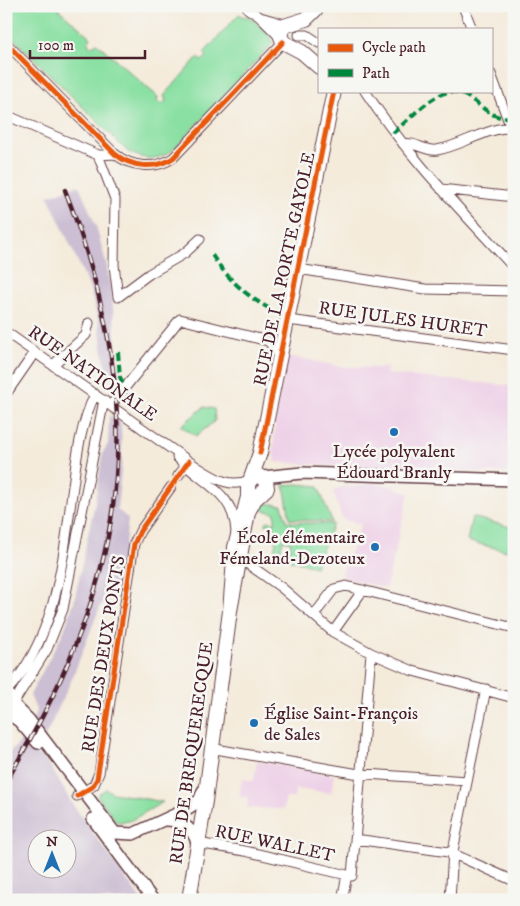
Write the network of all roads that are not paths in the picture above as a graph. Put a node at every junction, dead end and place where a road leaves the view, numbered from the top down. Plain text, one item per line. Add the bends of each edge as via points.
1 (320, 6) edge
2 (463, 6) edge
3 (248, 9) dead end
4 (260, 17) junction
5 (472, 28) edge
6 (294, 35) junction
7 (318, 42) edge
8 (6, 43) edge
9 (318, 66) edge
10 (492, 77) edge
11 (334, 92) edge
12 (366, 92) edge
13 (6, 115) edge
14 (512, 128) edge
15 (403, 144) junction
16 (98, 154) junction
17 (115, 154) junction
18 (441, 189) junction
19 (514, 197) edge
20 (200, 239) dead end
21 (514, 268) edge
22 (298, 269) junction
23 (514, 291) edge
24 (288, 320) junction
25 (89, 323) dead end
26 (6, 332) edge
27 (514, 350) edge
28 (35, 352) junction
29 (281, 355) junction
30 (53, 365) junction
31 (6, 394) edge
32 (96, 394) junction
33 (108, 403) junction
34 (187, 464) junction
35 (178, 476) dead end
36 (514, 480) edge
37 (256, 486) junction
38 (171, 487) dead end
39 (236, 537) junction
40 (237, 556) junction
41 (363, 590) junction
42 (314, 615) junction
43 (514, 628) edge
44 (334, 632) junction
45 (371, 653) junction
46 (486, 689) junction
47 (6, 692) edge
48 (514, 698) edge
49 (11, 708) edge
50 (210, 748) junction
51 (360, 773) junction
52 (467, 781) junction
53 (206, 782) junction
54 (80, 794) junction
55 (165, 820) junction
56 (140, 831) junction
57 (355, 839) junction
58 (197, 844) junction
59 (453, 854) junction
60 (129, 865) junction
61 (347, 875) junction
62 (514, 882) edge
63 (150, 895) edge
64 (187, 896) edge
65 (157, 900) edge
66 (342, 900) edge
67 (450, 900) edge

1 - 6 main road
2 - 5 street
3 - 4 street
4 - 6 street
4 - 6 street
6 - 7 street via 309,36
6 - 9 main road
6 - 17 street via 169,161 158,165 138,165
8 - 17 street
10 - 14 street
11 - 22 main road, RUE DE LA PORTE GAYOLE
12 - 15 street
13 - 16 street
14 - 15 street via 436,150 413,143
15 - 18 street
16 - 17 street
16 - 20 street via 115,199 114,265 118,297 149,274 182,256
18 - 19 street
18 - 21 street
22 - 23 street via 425,289
22 - 24 main road, RUE DE LA PORTE GAYOLE
24 - 27 street, RUE JULES HURET
24 - 29 main road, RUE DE LA PORTE GAYOLE
25 - 30 street via 86,335
26 - 28 street, RUE NATIONALE
28 - 30 street, RUE NATIONALE
28 - 31 street
29 - 33 street via 268,342 180,319
29 - 37 main road, RUE DE LA PORTE GAYOLE
30 - 32 street, RUE NATIONALE
32 - 33 street, RUE NATIONALE
32 - 47 street via 82,428 61,572 52,609 29,662
33 - 34 street, RUE NATIONALE
33 - 49 street via 63,609 47,649
34 - 35 street
34 - 37 street, RUE NATIONALE via 230,484
34 - 39 street, RUE NATIONALE via 227,501 234,517
36 - 37 street via 315,474
37 - 39 main road, RUE DE BREQUERECQUE
37 - 40 main road, RUE DE BREQUERECQUE
38 - 54 street, RUE DES DEUX PONTS via 134,544 98,773 95,784
39 - 40 main road, RUE DE BREQUERECQUE
40 - 42 street
40 - 50 main road, RUE DE BREQUERECQUE
41 - 42 street via 336,587
41 - 43 street
41 - 44 street
42 - 44 street
44 - 45 street
45 - 46 street via 413,672
45 - 51 street
46 - 48 street
46 - 52 street
47 - 49 street via 12,696
49 - 54 street
50 - 51 street
50 - 53 main road, RUE DE BREQUERECQUE
51 - 52 street
51 - 57 street
52 - 59 street
53 - 55 street via 197,803
53 - 58 main road, RUE DE BREQUERECQUE
54 - 56 street via 112,831 127,835
54 - 60 street
55 - 56 street
55 - 58 street via 186,826
56 - 60 street via 120,844
57 - 59 street
57 - 61 street via 352,876
58 - 61 street, RUE WALLET via 241,850
58 - 64 main road, RUE DE BREQUERECQUE
59 - 62 street
59 - 67 street
60 - 63 street
61 - 66 street
63 - 65 street

